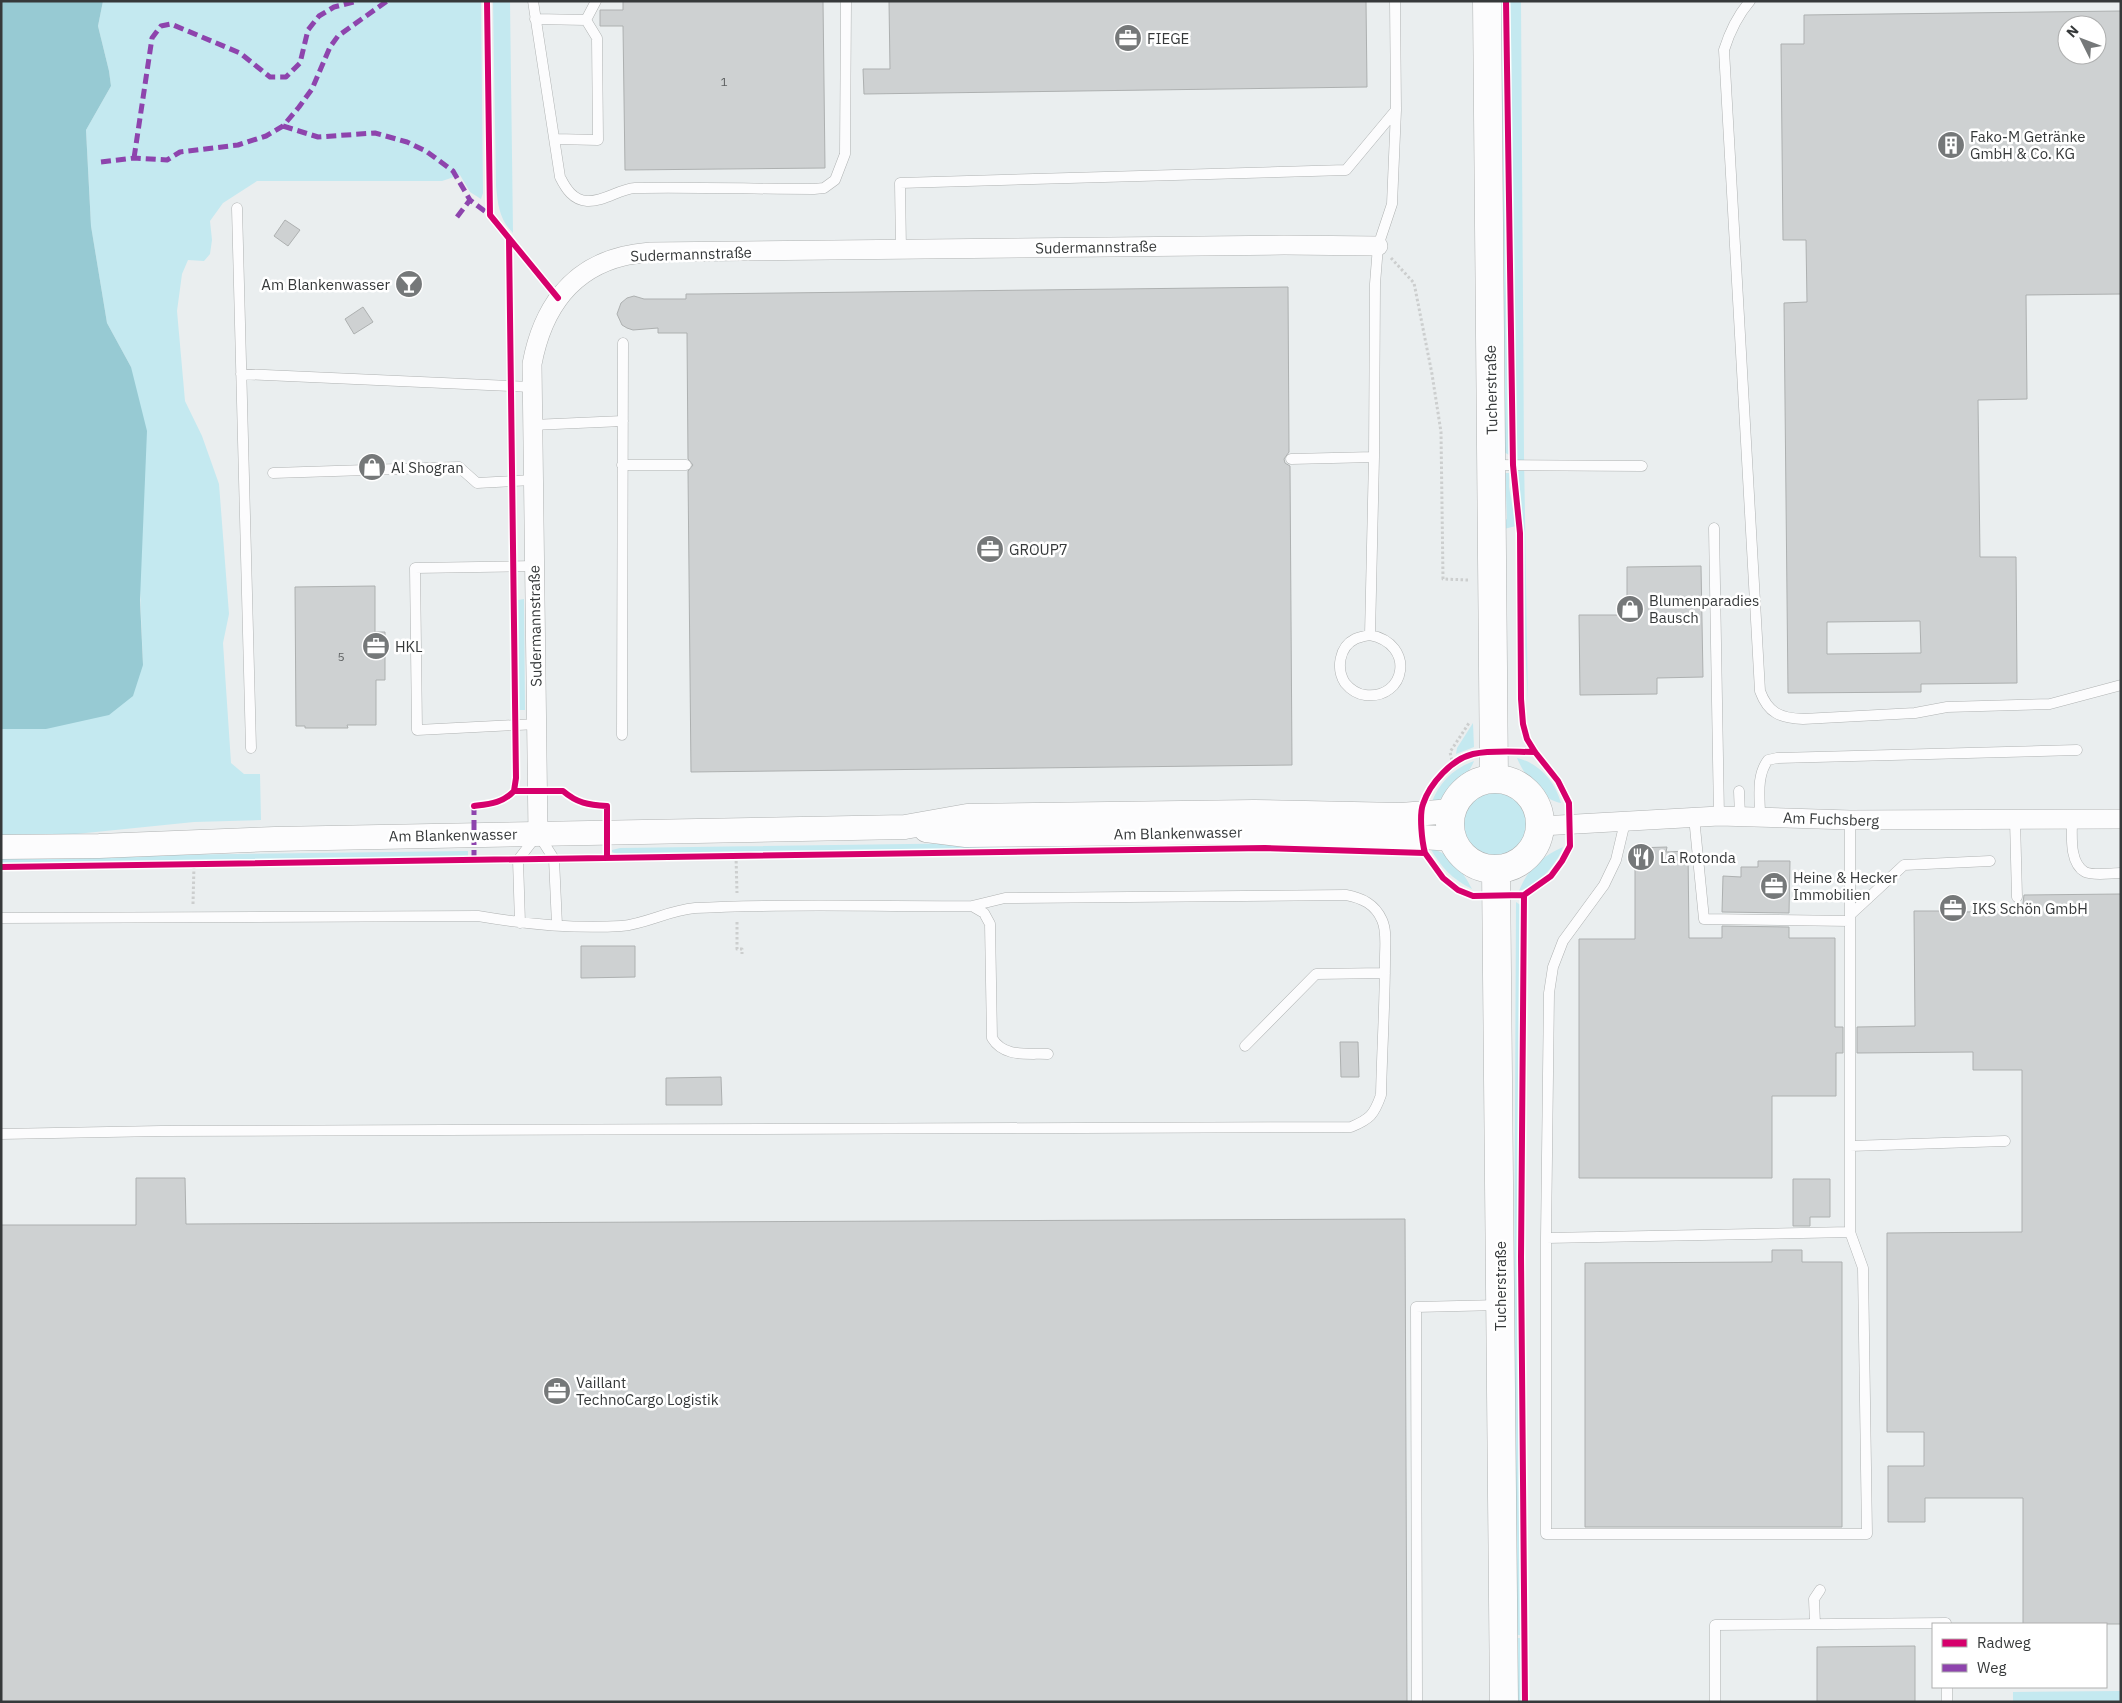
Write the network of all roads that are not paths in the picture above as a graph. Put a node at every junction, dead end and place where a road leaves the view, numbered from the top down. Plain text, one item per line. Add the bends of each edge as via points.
1 (533, 1) edge
2 (596, 1) edge
3 (846, 1) edge
4 (1395, 1) edge
5 (1487, 1) edge
6 (1750, 1) edge
7 (534, 19) junction
8 (586, 20) junction
9 (1396, 110) junction
10 (555, 139) junction
11 (236, 208) dead end
12 (1378, 246) junction
13 (901, 250) junction
14 (623, 343) dead end
15 (241, 374) junction
16 (532, 387) junction
17 (623, 421) junction
18 (532, 425) junction
19 (1374, 457) junction
20 (1291, 459) dead end
21 (622, 465) junction
22 (686, 465) dead end
23 (1492, 465) junction
24 (1642, 466) dead end
25 (273, 473) dead end
26 (533, 480) junction
27 (1714, 528) dead end
28 (534, 566) junction
29 (1370, 635) junction
30 (2121, 685) edge
31 (537, 724) junction
32 (622, 735) dead end
33 (251, 748) dead end
34 (2077, 750) dead end
35 (1494, 778) junction
36 (1739, 791) dead end
37 (1452, 811) junction
38 (1719, 816) junction
39 (1740, 816) junction
40 (1760, 816) junction
41 (1694, 817) junction
42 (2121, 819) edge
43 (1850, 820) junction
44 (2015, 820) junction
45 (2072, 820) junction
46 (1625, 822) junction
47 (905, 826) junction
48 (1541, 826) junction
49 (538, 834) junction
50 (1452, 840) junction
51 (1, 846) edge
52 (1990, 861) dead end
53 (1496, 870) junction
54 (2121, 873) edge
55 (2017, 897) dead end
56 (972, 906) junction
57 (1, 918) edge
58 (1850, 918) junction
59 (520, 923) junction
60 (558, 925) junction
61 (1385, 973) junction
62 (1245, 1046) dead end
63 (1048, 1054) dead end
64 (1, 1134) edge
65 (2005, 1141) dead end
66 (1850, 1146) junction
67 (1850, 1232) junction
68 (1546, 1238) junction
69 (1501, 1305) junction
70 (1820, 1590) dead end
71 (1932, 1623) edge
72 (1815, 1624) junction
73 (1946, 1688) edge
74 (1417, 1702) edge
75 (1504, 1702) edge
76 (1715, 1702) edge
77 (1947, 1702) edge

1 - 7 lane
2 - 8 lane
3 - 10 lane via 846,154 835,180 824,188 632,188 588,201 567,191 560,178
4 - 9 lane
5 - 23 main road, Tucherstraße
6 - 30 lane via 1733,26 1724,50 1760,692 1764,704 1788,718 1803,720 1915,713 1947,707 2050,704
7 - 8 lane
7 - 10 lane
8 - 10 lane via 597,38 598,140
9 - 12 lane via 1392,204
9 - 13 lane via 1346,170 900,183
11 - 15 lane
12 - 13 street, Sudermannstraße
12 - 19 lane via 1374,284
13 - 16 street, Sudermannstraße via 651,252 624,256 599,265 558,298 545,319 536,342
14 - 17 lane
15 - 16 lane
15 - 33 lane
16 - 18 street, Sudermannstraße
17 - 18 lane
17 - 21 lane
18 - 26 street, Sudermannstraße
19 - 20 lane
19 - 29 lane
21 - 22 lane
21 - 32 lane
23 - 24 lane
23 - 35 main road, Tucherstraße
25 - 26 lane via 458,466 477,483
26 - 28 street, Sudermannstraße
27 - 38 lane
28 - 31 street, Sudermannstraße
28 - 31 lane via 415,568 417,730
29 - 29 lane via 1382,637 1390,643 1398,654 1400,670 1390,688 1374,696 1354,691 1340,672 1340,660 1346,648 1354,640
31 - 49 street, Sudermannstraße
34 - 40 lane via 1777,758 1768,760 1762,769
35 - 37 main road via 1468,788
35 - 48 main road via 1520,786 1532,796
36 - 39 lane
37 - 47 street, Am Blankenwasser via 1402,815 1254,812 967,816
37 - 50 main road
38 - 39 street, Am Fuchsberg
38 - 41 street, Am Fuchsberg
39 - 40 street, Am Fuchsberg
40 - 43 street, Am Fuchsberg
41 - 46 street, Am Fuchsberg
41 - 58 lane via 1704,919
42 - 45 street, Am Fuchsberg
43 - 44 street, Am Fuchsberg
43 - 58 lane
44 - 45 street, Am Fuchsberg
44 - 55 lane
45 - 54 lane via 2072,848 2084,871 2093,874
46 - 48 street, Am Fuchsberg
46 - 68 lane via 1616,860 1604,885 1563,941 1553,967 1549,993
47 - 49 street, Am Blankenwasser
47 - 50 street, Am Blankenwasser via 966,835 1262,832 1422,836
48 - 53 main road via 1537,842 1528,855 1514,866
49 - 51 street, Am Blankenwasser
49 - 59 lane via 518,860
49 - 60 lane via 554,859
50 - 53 main road via 1468,861
52 - 58 lane via 1904,865
53 - 69 main road, Tucherstraße
56 - 60 lane via 692,908 622,926
56 - 61 lane via 1005,898 1346,895 1365,900 1382,921 1385,929
56 - 63 lane via 984,913 990,924 992,1038 1009,1052
57 - 59 lane via 478,916
58 - 66 lane
59 - 60 lane
61 - 62 lane via 1316,974
61 - 64 lane via 1381,1095 1376,1110 1366,1121 1351,1127
65 - 66 lane
66 - 67 lane
67 - 68 lane
67 - 68 lane via 1863,1268 1867,1534 1546,1534
69 - 74 lane via 1416,1307
69 - 75 main road, Tucherstraße
70 - 72 lane via 1814,1599
71 - 72 lane
72 - 76 lane via 1715,1625
73 - 77 lane

